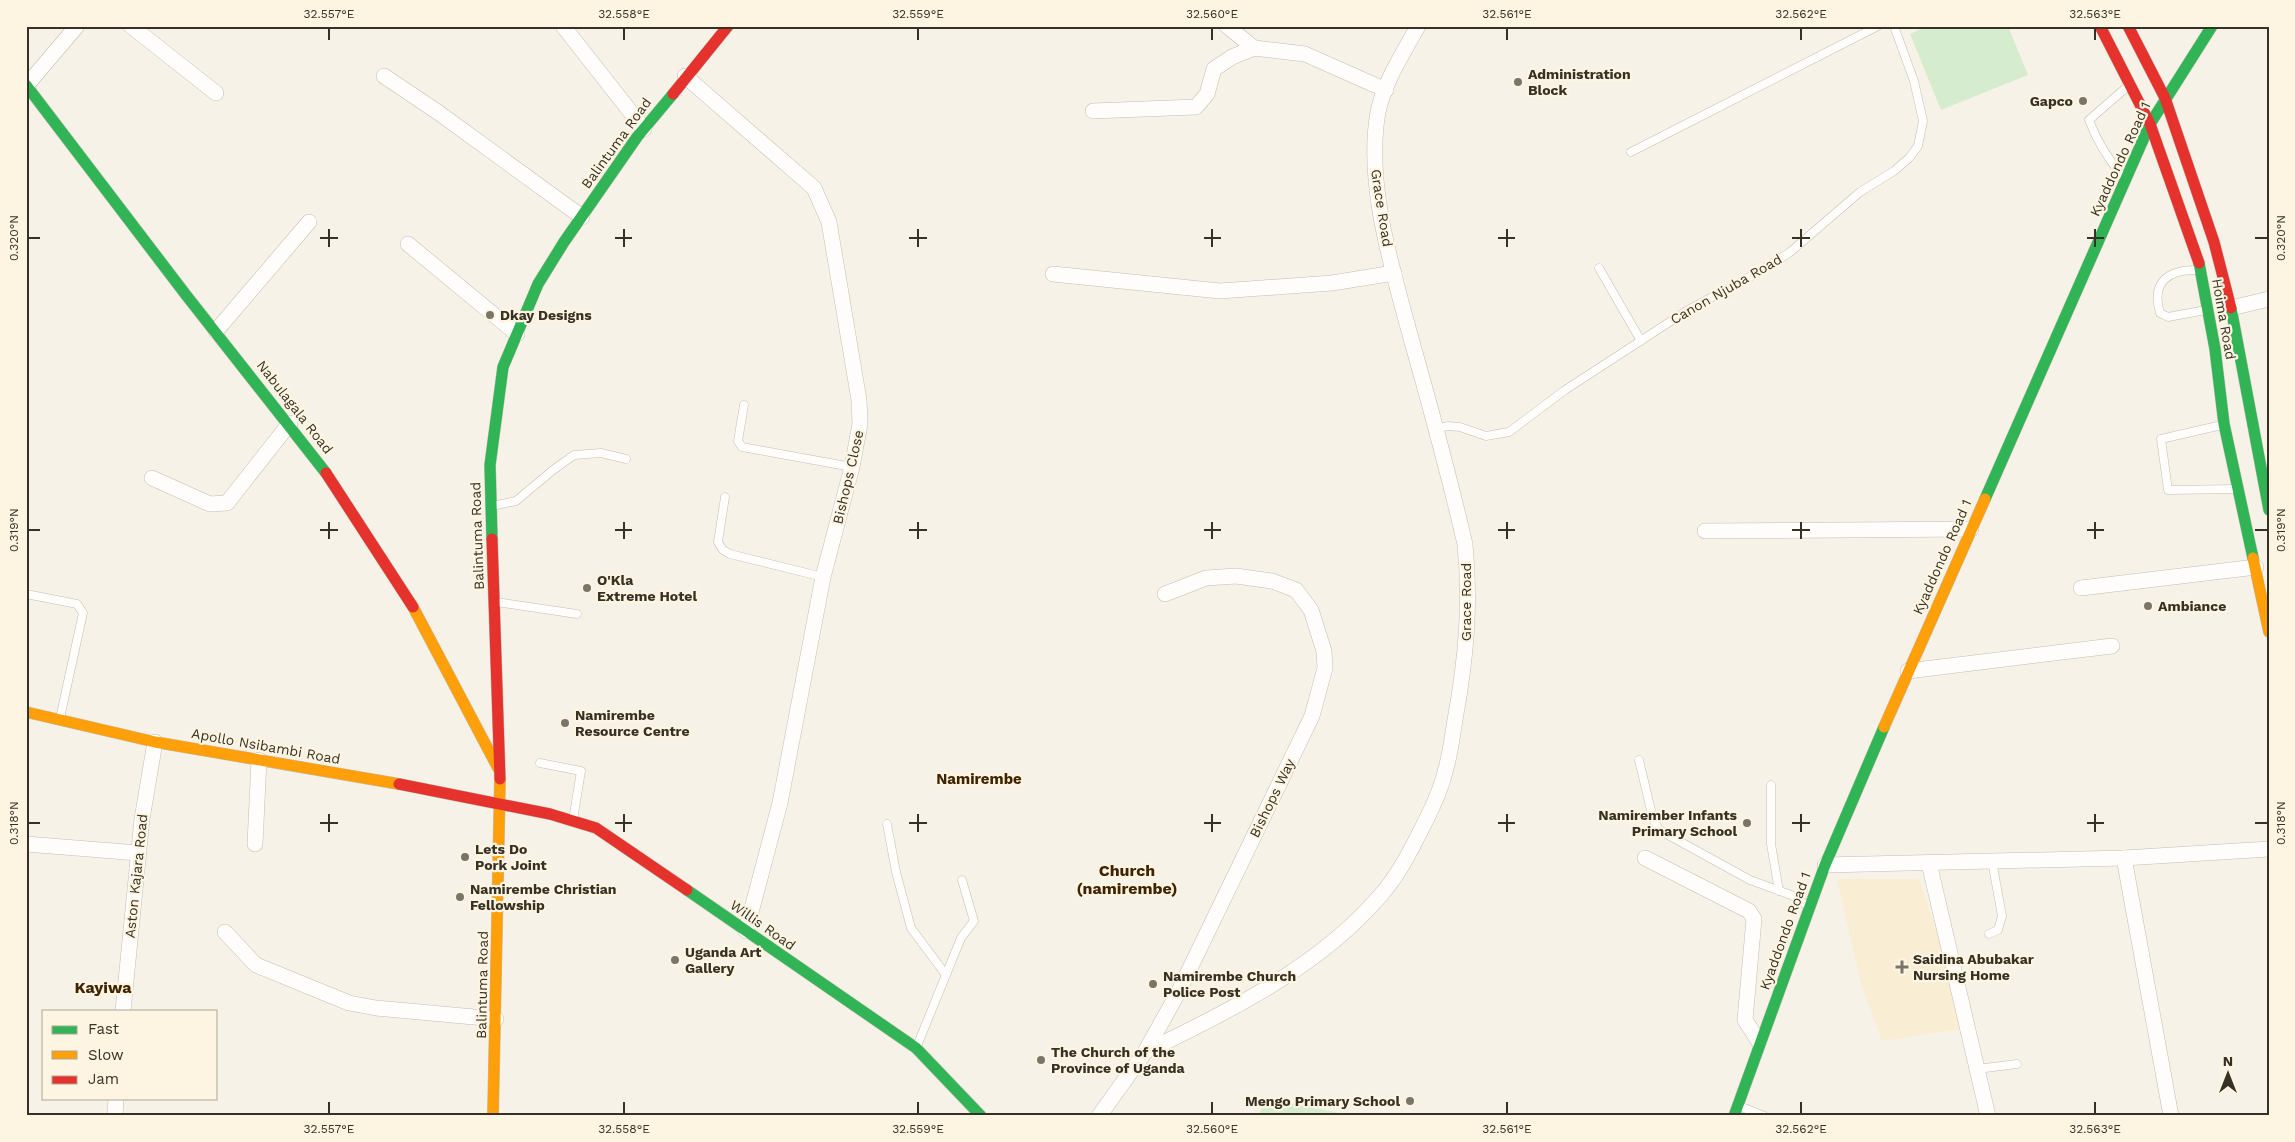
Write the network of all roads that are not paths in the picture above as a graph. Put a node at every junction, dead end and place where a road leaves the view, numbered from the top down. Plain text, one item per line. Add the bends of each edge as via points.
1 (77, 26) edge
2 (132, 26) edge
3 (563, 26) edge
4 (728, 26) edge
5 (1227, 26) edge
6 (1418, 26) edge
7 (1878, 26) edge
8 (1894, 26) edge
9 (2100, 26) edge
10 (2128, 26) edge
11 (2212, 26) edge
12 (1254, 48) junction
13 (384, 76) dead end
14 (685, 76) junction
15 (2130, 84) junction
16 (26, 85) edge
17 (1386, 90) junction
18 (216, 93) dead end
19 (2165, 98) junction
20 (1093, 111) dead end
21 (2150, 124) junction
22 (644, 129) junction
23 (1631, 152) dead end
24 (2124, 179) junction
25 (582, 217) junction
26 (309, 222) dead end
27 (408, 244) dead end
28 (1599, 268) dead end
29 (2201, 270) junction
30 (1394, 273) junction
31 (1053, 274) dead end
32 (2269, 298) edge
33 (2231, 308) junction
34 (2208, 310) junction
35 (216, 331) junction
36 (517, 334) junction
37 (1641, 341) junction
38 (744, 405) dead end
39 (290, 423) junction
40 (2224, 424) junction
41 (1436, 429) junction
42 (626, 459) dead end
43 (852, 467) junction
44 (152, 478) dead end
45 (2237, 489) junction
46 (725, 497) dead end
47 (490, 506) junction
48 (2269, 510) edge
49 (1971, 529) junction
50 (1705, 531) dead end
51 (2256, 567) junction
52 (823, 577) junction
53 (2081, 588) dead end
54 (26, 594) edge
55 (1165, 594) dead end
56 (494, 601) junction
57 (577, 614) dead end
58 (2269, 632) edge
59 (2112, 646) dead end
60 (1908, 671) junction
61 (26, 712) edge
62 (59, 720) junction
63 (155, 742) junction
64 (259, 760) junction
65 (1639, 760) dead end
66 (540, 763) dead end
67 (501, 774) junction
68 (1771, 785) dead end
69 (501, 806) junction
70 (574, 820) junction
71 (887, 824) dead end
72 (26, 844) edge
73 (255, 844) dead end
74 (2269, 849) edge
75 (138, 853) junction
76 (1645, 858) dead end
77 (2124, 858) junction
78 (1992, 861) junction
79 (1929, 863) junction
80 (1825, 866) junction
81 (962, 880) dead end
82 (1779, 891) junction
83 (1810, 907) junction
84 (746, 931) junction
85 (225, 932) dead end
86 (1989, 934) dead end
87 (946, 975) junction
88 (124, 1010) edge
89 (496, 1019) junction
90 (1759, 1042) junction
91 (916, 1048) junction
92 (1145, 1052) junction
93 (2017, 1064) dead end
94 (1978, 1069) junction
95 (116, 1100) edge
96 (1736, 1110) edge
97 (115, 1116) edge
98 (493, 1116) edge
99 (981, 1116) edge
100 (1099, 1116) edge
101 (1764, 1116) edge
102 (1988, 1116) edge
103 (2171, 1116) edge

1 - 16 street
2 - 18 street
3 - 22 street
4 - 14 street, Balintuma Road
5 - 12 street
6 - 17 street, Grace Road
7 - 23 lane
8 - 37 lane, Canon Njuba Road via 1914,81 1923,121 1918,146 1894,171 1860,192 1789,253 1688,310
9 - 15 street, Hoima Road
10 - 19 street, Hoima Road
11 - 19 street, Kyaddondo Road 1
12 - 17 street via 1305,54
12 - 20 street via 1232,57 1214,70 1207,94 1196,107
13 - 25 street
14 - 22 street, Balintuma Road
14 - 43 street, Bishops Close via 814,188 822,204 836,258 859,400 860,424
15 - 21 street, Hoima Road
15 - 24 lane via 2089,120 2107,158
16 - 35 street, Nabulagala Road
17 - 30 street, Grace Road via 1374,144 1375,182
19 - 21 street, Kyaddondo Road 1
19 - 33 street, Hoima Road via 2201,199
21 - 24 street, Kyaddondo Road 1
21 - 29 street, Hoima Road
22 - 25 street, Balintuma Road
24 - 49 street, Kyaddondo Road 1
25 - 36 street, Balintuma Road via 538,284
26 - 35 street
27 - 36 street
28 - 37 lane
29 - 34 street, Hoima Road
29 - 34 lane via 2183,270 2168,276 2156,292 2157,302 2160,313 2168,317
30 - 31 street via 1332,283 1220,291
30 - 41 street, Grace Road
32 - 33 street
33 - 48 street, Hoima Road
34 - 40 street, Hoima Road
35 - 39 street, Nabulagala Road
36 - 47 street, Balintuma Road via 503,368 498,396 490,465
37 - 41 lane, Canon Njuba Road via 1565,390 1509,432 1486,436 1460,427
38 - 43 lane via 738,441 742,447
39 - 44 street via 227,503 210,504
39 - 67 street, Nabulagala Road via 407,596
40 - 45 street, Hoima Road
40 - 45 lane via 2161,439 2168,490
41 - 92 street, Grace Road via 1466,544 1469,625 1463,679 1445,773 1428,816 1406,858 1381,895 1348,928 1302,964 1232,1009
42 - 47 lane via 601,454 574,456 516,500
43 - 52 street, Bishops Close
45 - 51 street, Hoima Road
46 - 52 lane via 718,542 723,550
47 - 56 street, Balintuma Road
49 - 50 street
49 - 60 street, Kyaddondo Road 1
51 - 53 street
51 - 58 street, Hoima Road
52 - 84 street, Bishops Close via 780,803
54 - 62 lane via 78,604 83,613
55 - 92 street, Bishops Way via 1206,578 1236,576 1272,581 1296,590 1311,610 1324,651 1325,668 1312,716 1178,993
56 - 57 lane
56 - 67 street, Balintuma Road
59 - 60 street
60 - 80 street, Kyaddondo Road 1
61 - 62 street, Apollo Nsibambi Road
62 - 63 street, Apollo Nsibambi Road
63 - 64 street, Apollo Nsibambi Road
63 - 75 street, Aston Kajara Road
64 - 69 street, Apollo Nsibambi Road via 394,783
64 - 73 street
65 - 82 lane via 1653,819 1659,830 1750,880
66 - 70 lane via 581,771
67 - 69 street, Balintuma Road
68 - 82 lane via 1771,844
69 - 70 street, Willis Road
69 - 89 street, Balintuma Road
70 - 84 street, Willis Road via 596,828
71 - 87 lane via 912,928
72 - 75 street
74 - 77 street
75 - 88 street, Aston Kajara Road
76 - 90 street via 1749,911 1754,919 1745,1020
77 - 78 street
77 - 103 street
78 - 79 street
78 - 86 lane via 2002,916 1998,930
79 - 80 street
79 - 94 street
80 - 83 street, Kyaddondo Road 1
81 - 87 lane via 974,921 961,938
82 - 83 lane
83 - 90 street, Kyaddondo Road 1
84 - 91 street, Willis Road
85 - 89 street via 256,965 350,1003
87 - 91 lane
89 - 98 street, Balintuma Road
90 - 96 street, Kyaddondo Road 1
91 - 99 street, Willis Road
92 - 100 street, Bishops Way
93 - 94 lane
94 - 102 street
95 - 97 street
96 - 101 lane

